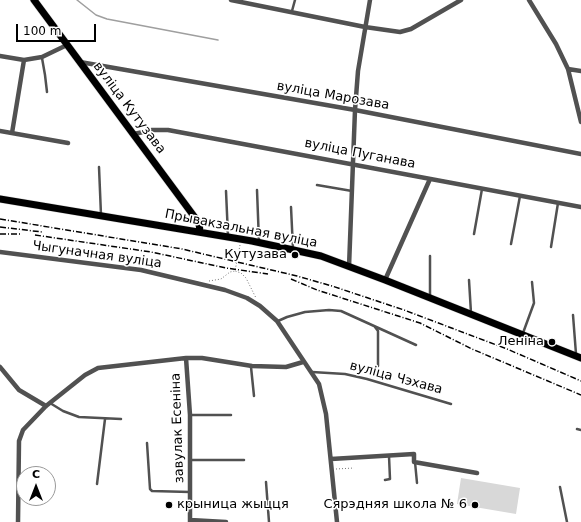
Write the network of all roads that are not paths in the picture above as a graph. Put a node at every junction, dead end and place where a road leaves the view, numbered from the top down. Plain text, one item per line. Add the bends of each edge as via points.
1 (34, 0) edge
2 (233, 0) edge
3 (295, 0) edge
4 (370, 0) edge
5 (461, 0) edge
6 (529, 0) edge
7 (292, 11) junction
8 (365, 26) junction
9 (67, 45) junction
10 (0, 56) edge
11 (42, 57) junction
12 (24, 60) junction
13 (80, 62) junction
14 (568, 69) junction
15 (581, 71) edge
16 (47, 92) dead end
17 (355, 110) junction
18 (581, 122) edge
19 (0, 132) edge
20 (12, 133) junction
21 (134, 134) junction
22 (68, 143) dead end
23 (581, 154) edge
24 (354, 164) junction
25 (99, 167) dead end
26 (430, 179) junction
27 (317, 185) dead end
28 (482, 188) junction
29 (257, 190) dead end
30 (226, 191) dead end
31 (352, 191) junction
32 (520, 196) junction
33 (0, 199) edge
34 (558, 203) junction
35 (291, 207) dead end
36 (581, 207) edge
37 (101, 215) junction
38 (200, 232) junction
39 (474, 234) dead end
40 (228, 237) junction
41 (260, 242) junction
42 (511, 244) dead end
43 (551, 247) dead end
44 (293, 250) junction
45 (0, 252) edge
46 (430, 256) dead end
47 (349, 267) junction
48 (385, 280) junction
49 (469, 280) dead end
50 (532, 282) dead end
51 (430, 298) junction
52 (471, 315) junction
53 (573, 315) dead end
54 (277, 321) junction
55 (375, 326) junction
56 (522, 335) junction
57 (416, 345) dead end
58 (578, 357) edge
59 (186, 358) junction
60 (303, 362) junction
61 (250, 366) junction
62 (378, 366) dead end
63 (0, 367) edge
64 (311, 372) junction
65 (254, 396) dead end
66 (48, 404) junction
67 (451, 404) dead end
68 (190, 415) junction
69 (231, 415) dead end
70 (105, 419) junction
71 (121, 419) dead end
72 (577, 429) dead end
73 (581, 430) edge
74 (147, 443) dead end
75 (388, 456) junction
76 (331, 459) junction
77 (190, 460) junction
78 (244, 460) dead end
79 (414, 462) junction
80 (477, 473) dead end
81 (385, 480) dead end
82 (266, 482) dead end
83 (97, 484) dead end
84 (417, 484) dead end
85 (560, 487) dead end
86 (190, 492) junction
87 (190, 521) edge
88 (18, 522) edge
89 (226, 522) edge
90 (269, 522) edge
91 (337, 522) edge
92 (567, 522) edge

1 - 9 main road, вуліца Кутузава
2 - 7 street
3 - 7 lane
4 - 8 street
5 - 8 street via 406,31
6 - 14 street
7 - 8 street
8 - 17 street
9 - 11 street
9 - 13 main road, вуліца Кутузава
10 - 12 street
11 - 12 street
11 - 16 lane
12 - 20 street
13 - 17 street, вуліца Марозава
13 - 21 main road, вуліца Кутузава
14 - 15 street
14 - 18 street
17 - 23 street, вуліца Марозава
17 - 24 street
19 - 20 street
20 - 22 street
21 - 24 street, вуліца Пуганава via 168,130
21 - 38 main road, вуліца Кутузава via 199,223
24 - 26 street, вуліца Пуганава
24 - 31 street
25 - 37 lane
26 - 28 street, вуліца Пуганава
26 - 48 street
27 - 31 lane
28 - 32 street, вуліца Пуганава
28 - 39 lane
29 - 41 lane
30 - 40 lane
31 - 47 street
32 - 34 street, вуліца Пуганава
32 - 42 lane
33 - 37 main road, Прывакзальная вуліца
34 - 36 street, вуліца Пуганава
34 - 43 lane
35 - 44 lane
37 - 38 main road, Прывакзальная вуліца
38 - 40 main road, Прывакзальная вуліца
40 - 41 main road, Прывакзальная вуліца
41 - 44 main road, Прывакзальная вуліца
44 - 47 main road, Прывакзальная вуліца via 321,256
45 - 54 street, Чыгуначная вуліца via 141,270 225,290 247,298
46 - 51 lane
47 - 48 main road, Прывакзальная вуліца
48 - 51 main road, Прывакзальная вуліца
49 - 52 lane
50 - 56 lane via 534,303
51 - 52 main road, Прывакзальная вуліца
52 - 56 main road, Прывакзальная вуліца
53 - 58 lane
54 - 55 lane via 305,312 329,310 342,311
54 - 60 street, Чыгуначная вуліца
55 - 57 lane
55 - 62 lane via 378,331
56 - 58 main road, Прывакзальная вуліца
59 - 61 street
59 - 66 street via 98,368
59 - 68 street, завулак Есеніна
60 - 61 street via 286,367
60 - 64 street, Чыгуначная вуліца
61 - 65 lane
63 - 66 street via 19,390
64 - 67 lane, вуліца Чэхава via 345,374 367,379
64 - 76 street, Чыгуначная вуліца via 319,384 326,414
66 - 70 lane via 79,417
66 - 88 street via 24,430 19,441
68 - 69 lane
68 - 77 street, завулак Есеніна
70 - 71 lane
70 - 83 lane
72 - 73 lane
74 - 86 lane via 150,489
75 - 76 street
75 - 79 street via 414,454
75 - 81 lane via 390,479
76 - 91 street, Чыгуначная вуліца
77 - 78 lane
77 - 86 street, завулак Есеніна
79 - 80 street
79 - 84 lane
82 - 90 lane
85 - 92 lane
86 - 87 street, завулак Есеніна
87 - 89 street

